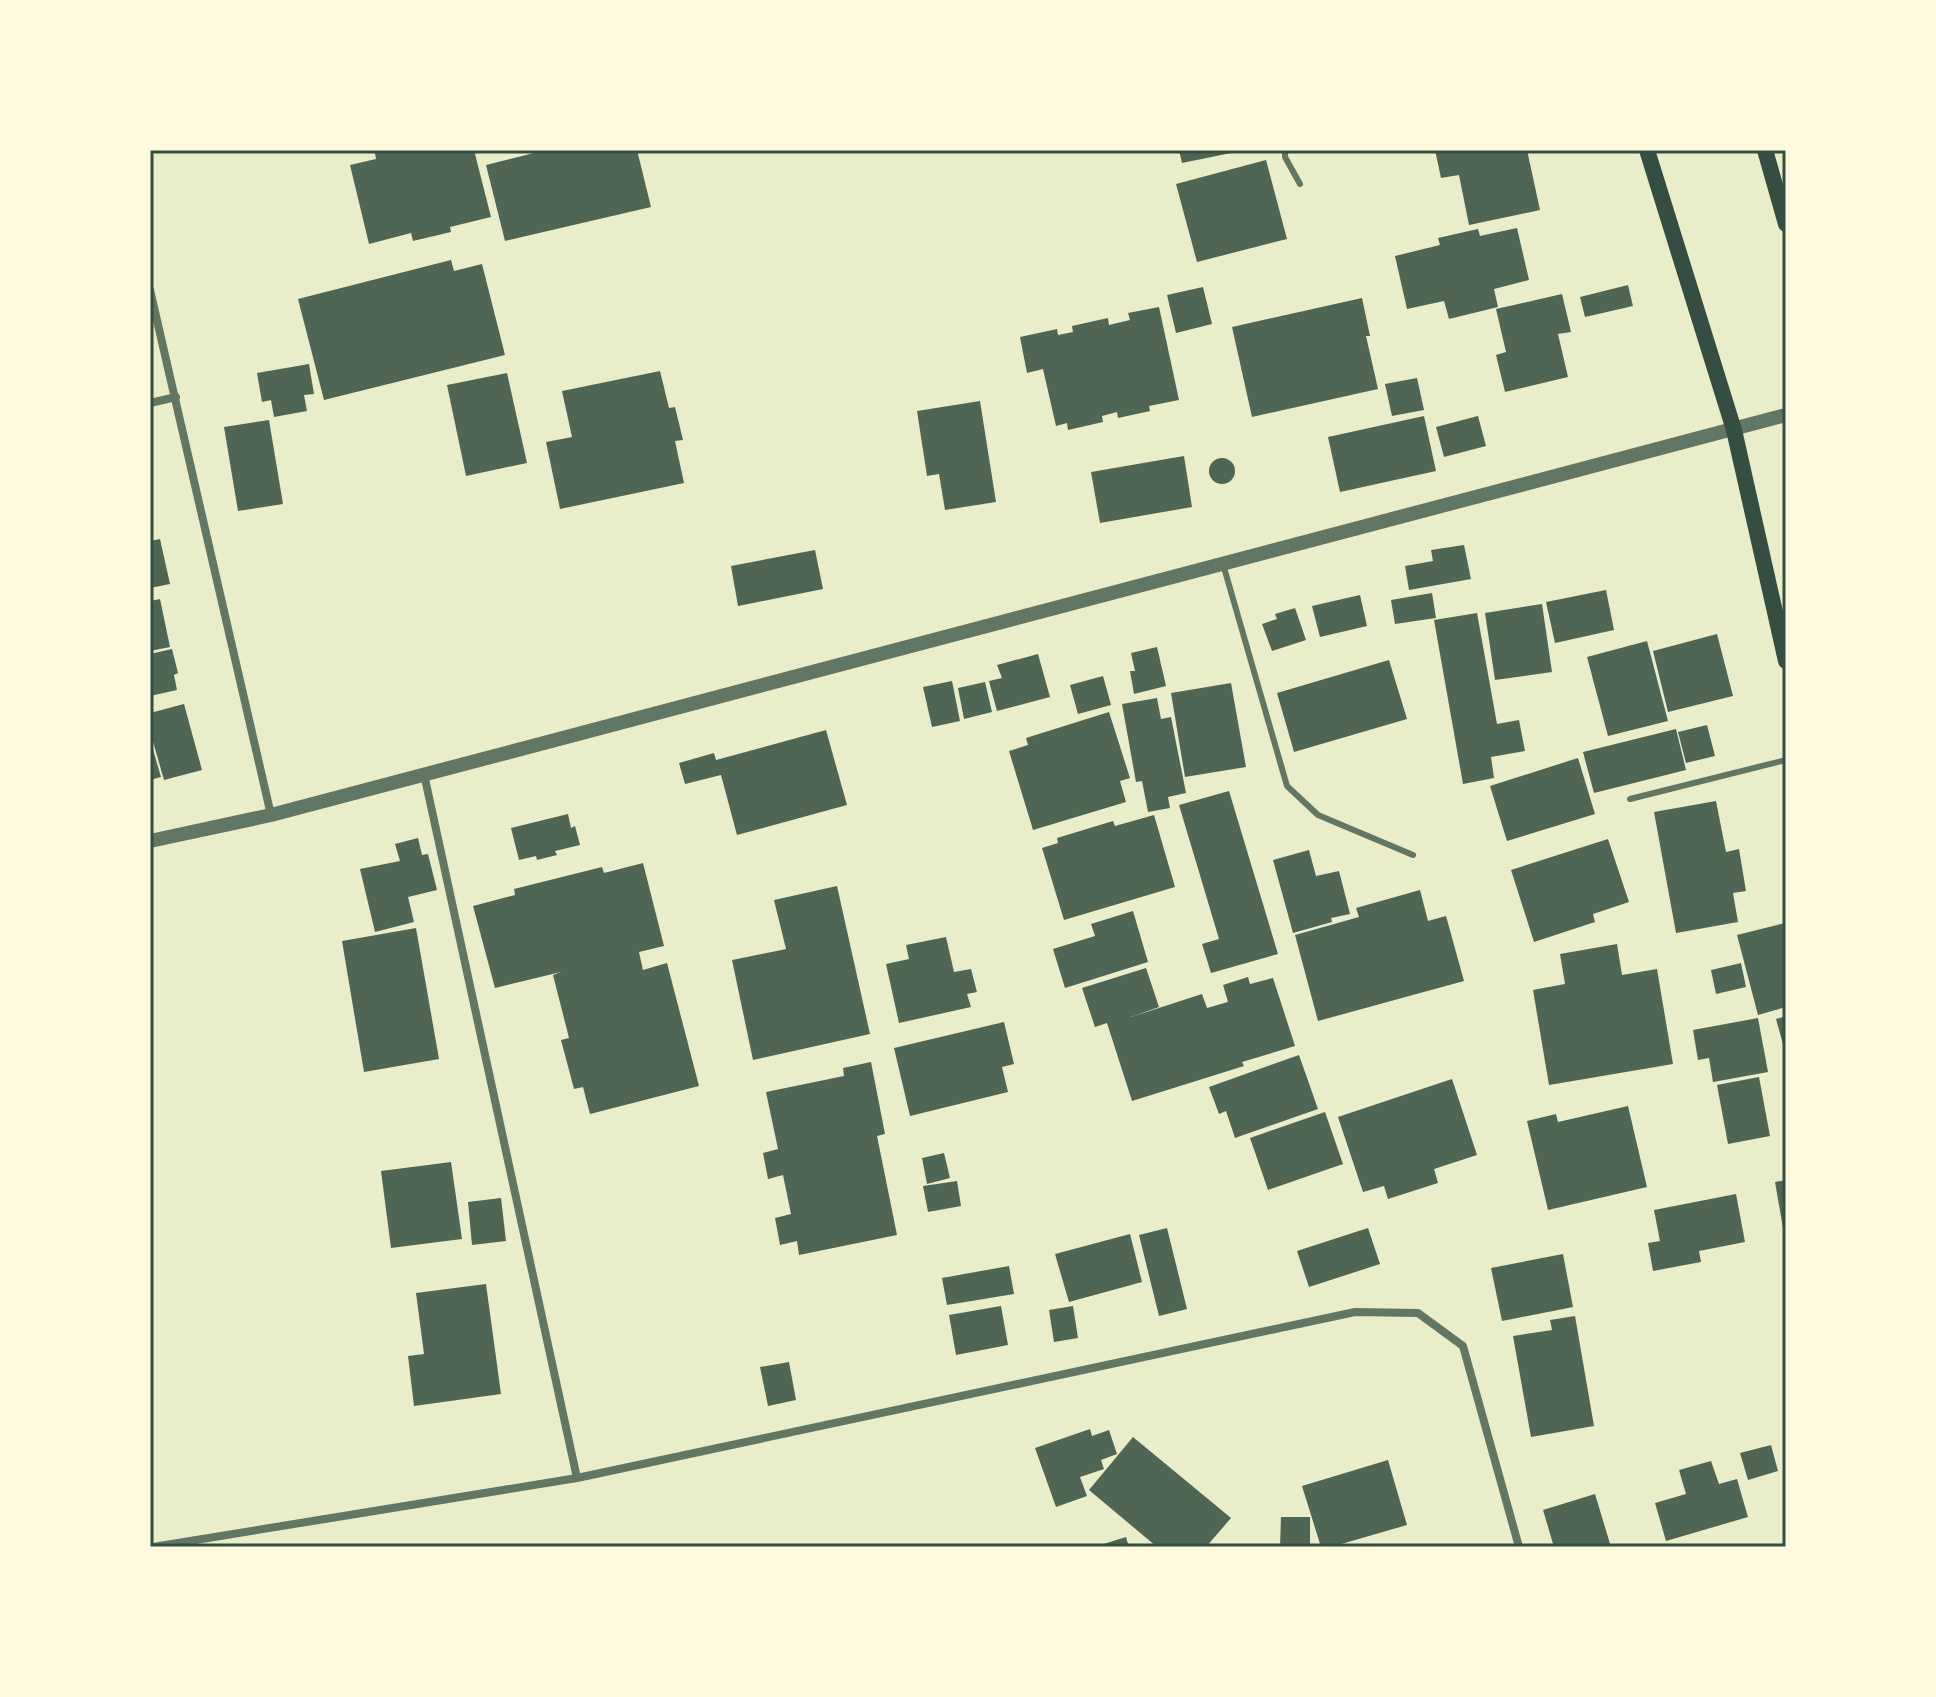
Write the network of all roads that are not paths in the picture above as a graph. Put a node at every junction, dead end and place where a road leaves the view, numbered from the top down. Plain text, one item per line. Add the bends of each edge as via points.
1 (1285, 150) edge
2 (1647, 150) edge
3 (1765, 150) edge
4 (1300, 184) dead end
5 (1786, 224) edge
6 (150, 290) edge
7 (176, 397) junction
8 (150, 403) edge
9 (1786, 415) edge
10 (1734, 430) junction
11 (1223, 564) junction
12 (1786, 661) edge
13 (1786, 760) edge
14 (424, 774) junction
15 (1630, 799) dead end
16 (271, 815) junction
17 (150, 841) edge
18 (1413, 855) dead end
19 (577, 1478) junction
20 (153, 1547) edge
21 (1519, 1547) edge

1 - 4 lane
2 - 10 main road
3 - 5 main road
6 - 7 street
7 - 8 street
7 - 16 street
9 - 10 street
10 - 11 street
10 - 12 main road
11 - 14 street
11 - 18 lane via 1287,786 1318,815
13 - 15 lane
14 - 16 street
14 - 19 street
16 - 17 street
19 - 20 street
19 - 21 street via 1355,1312 1418,1313 1463,1346

